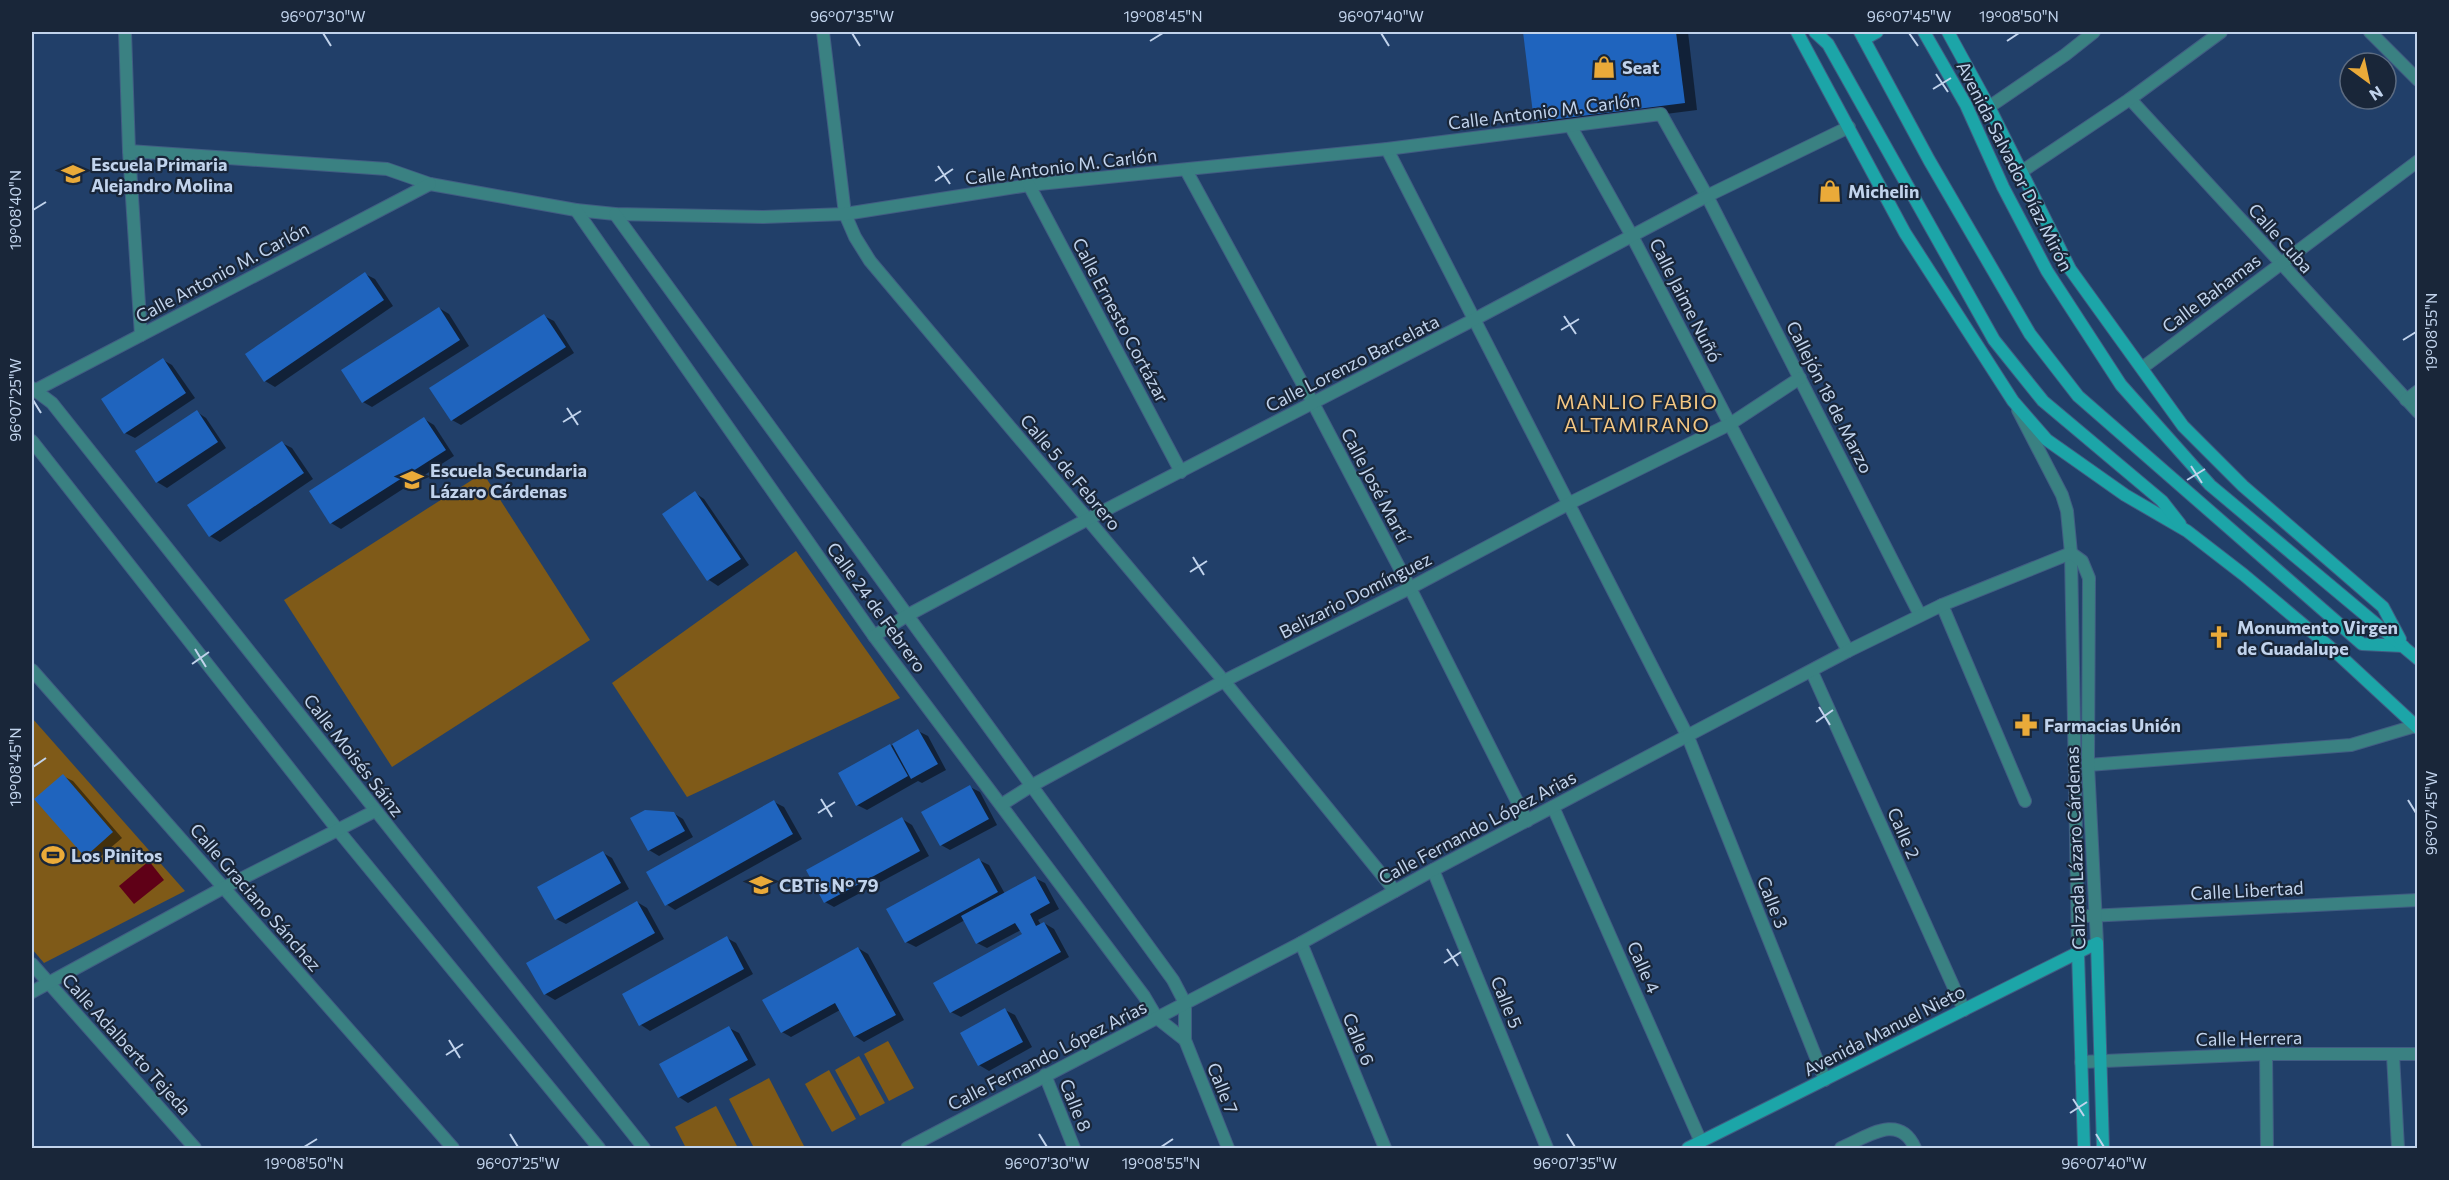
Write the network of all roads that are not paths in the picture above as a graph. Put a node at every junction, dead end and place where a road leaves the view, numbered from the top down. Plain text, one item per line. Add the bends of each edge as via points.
1 (126, 32) edge
2 (824, 32) edge
3 (1797, 32) edge
4 (1815, 32) edge
5 (1877, 32) edge
6 (1924, 32) edge
7 (1948, 32) edge
8 (2094, 32) edge
9 (2221, 32) edge
10 (2370, 32) edge
11 (1862, 35) edge
12 (2418, 80) edge
13 (2130, 99) junction
14 (1989, 107) junction
15 (1661, 114) joint
16 (1571, 127) junction
17 (1849, 127) junction
18 (1387, 149) junction
19 (129, 151) junction
20 (2418, 161) edge
21 (1186, 170) junction
22 (2021, 172) junction
23 (430, 184) junction
24 (1029, 185) junction
25 (1707, 196) junction
26 (576, 210) junction
27 (615, 214) junction
28 (845, 214) junction
29 (1632, 236) junction
30 (2280, 263) junction
31 (1475, 320) junction
32 (141, 335) junction
33 (2142, 368) junction
34 (1800, 378) junction
35 (33, 390) edge
36 (2418, 391) edge
37 (2406, 400) junction
38 (2013, 401) junction
39 (1313, 403) junction
40 (2418, 412) edge
41 (1730, 424) junction
42 (32, 441) edge
43 (1182, 472) junction
44 (1570, 503) junction
45 (1088, 519) junction
46 (2187, 531) junction
47 (2071, 553) junction
48 (1410, 588) junction
49 (1942, 604) junction
50 (908, 615) junction
51 (1920, 615) junction
52 (874, 636) junction
53 (2403, 646) junction
54 (1848, 651) junction
55 (2418, 659) edge
56 (32, 670) edge
57 (1812, 672) junction
58 (1224, 681) junction
59 (2416, 727) edge
60 (1688, 737) junction
61 (2088, 765) junction
62 (1031, 786) junction
63 (2025, 801) dead end
64 (1001, 805) junction
65 (1553, 807) junction
66 (375, 811) junction
67 (1527, 821) junction
68 (337, 829) junction
69 (1433, 870) junction
70 (224, 888) junction
71 (1395, 891) junction
72 (2418, 900) edge
73 (2094, 915) junction
74 (2078, 917) junction
75 (1300, 943) junction
76 (2097, 943) junction
77 (2079, 952) junction
78 (32, 964) edge
79 (49, 983) junction
80 (32, 992) edge
81 (1185, 1003) junction
82 (1964, 1010) junction
83 (1157, 1018) junction
84 (1185, 1040) junction
85 (2266, 1054) junction
86 (2418, 1054) edge
87 (2393, 1055) junction
88 (2099, 1060) junction
89 (2081, 1062) junction
90 (1045, 1075) junction
91 (1825, 1080) junction
92 (1701, 1142) junction
93 (1913, 1144) edge
94 (910, 1148) edge
95 (195, 1149) edge
96 (453, 1149) edge
97 (599, 1149) edge
98 (644, 1149) edge
99 (1074, 1149) edge
100 (1228, 1149) edge
101 (1385, 1149) edge
102 (1547, 1149) edge
103 (1688, 1149) edge
104 (1841, 1149) edge
105 (2085, 1149) edge
106 (2103, 1149) edge
107 (2267, 1149) edge
108 (2397, 1149) edge

1 - 19 street
2 - 28 street, Calle 5 de Febrero
3 - 17 main road
4 - 46 main road via 1828,44 1994,340 2043,401 2162,501
5 - 11 main road
6 - 53 main road, Avenida Salvador Díaz Mirón via 1966,105 2047,270 2121,385 2213,488
7 - 14 main road, Avenida Salvador Díaz Mirón
8 - 14 street
9 - 13 street
10 - 12 street
11 - 53 main road via 2030,334 2078,396 2362,644
13 - 22 street
13 - 30 street, Calle Cuba
14 - 22 main road, Avenida Salvador Díaz Mirón
15 - 16 street, Calle Antonio M. Carlón
15 - 25 street, Callejón 18 de Marzo
16 - 18 street, Calle Antonio M. Carlón
16 - 29 street, Calle Jaime Nuñó
17 - 25 street, Calle Lorenzo Barcelata
17 - 38 main road via 1905,233
18 - 21 street, Calle Antonio M. Carlón
18 - 31 street, Calle 3
19 - 23 street, Calle Antonio M. Carlón via 387,169
19 - 32 street
20 - 30 street, Calle Bahamas
21 - 24 street, Calle Antonio M. Carlón
21 - 39 street, Calle José Martí
22 - 33 main road, Avenida Salvador Díaz Mirón via 2070,269
23 - 26 street, Calle Antonio M. Carlón
23 - 32 street, Calle Antonio M. Carlón
24 - 28 street, Calle Antonio M. Carlón
24 - 43 street, Calle Ernesto Cortázar
25 - 29 street, Calle Lorenzo Barcelata
25 - 34 street, Callejón 18 de Marzo
26 - 27 street, Calle Antonio M. Carlón
26 - 52 street, Calle 24 de Febrero
27 - 28 street, Calle Antonio M. Carlón
27 - 50 street, Calle 24 de Febrero
28 - 45 street, Calle 5 de Febrero via 870,261
29 - 31 street, Calle Lorenzo Barcelata
29 - 41 street, Calle Jaime Nuñó
30 - 33 street, Calle Bahamas
30 - 37 street, Calle Cuba
31 - 39 street, Calle Lorenzo Barcelata
31 - 44 street, Calle 3
32 - 35 street, Calle Antonio M. Carlón
33 - 53 main road, Avenida Salvador Díaz Mirón via 2183,426 2243,486 2383,608
34 - 41 street, Belizario Domínguez
34 - 51 street, Callejón 18 de Marzo
35 - 66 street, Calle Moisés Sáinz via 52,403
36 - 37 street
37 - 40 street, Calle Cuba
38 - 46 main road via 2047,440 2125,495
38 - 47 street, Calzada Lázaro Cárdenas via 2062,495
39 - 43 street, Calle Lorenzo Barcelata
39 - 48 street, Calle José Martí
41 - 44 street, Belizario Domínguez
41 - 54 street, Calle Jaime Nuñó
42 - 68 street
43 - 45 street, Calle Lorenzo Barcelata
44 - 48 street, Belizario Domínguez
44 - 60 street, Calle 3
45 - 50 street, Calle Lorenzo Barcelata
45 - 58 street, Calle 5 de Febrero
46 - 59 main road via 2329,646
47 - 49 street, Calle Fernando López Arias
47 - 61 street, Calzada Lázaro Cárdenas via 2082,561 2089,578
47 - 74 street, Calzada Lázaro Cárdenas
48 - 58 street, Belizario Domínguez
48 - 67 street, Calle José Martí
49 - 51 street, Calle Fernando López Arias
49 - 63 street
50 - 52 street, Calle Lorenzo Barcelata
50 - 62 street, Calle 24 de Febrero
51 - 54 street, Calle Fernando López Arias
52 - 64 street, Calle 24 de Febrero
53 - 55 main road, Avenida Salvador Díaz Mirón
54 - 57 street, Calle Fernando López Arias
56 - 70 street, Calle Graciano Sánchez
57 - 60 street, Calle Fernando López Arias
57 - 82 street, Calle 2
58 - 62 street, Belizario Domínguez
58 - 71 street, Calle 5 de Febrero
59 - 61 street via 2351,745
60 - 65 street, Calle Fernando López Arias
60 - 91 street, Calle 3
61 - 73 street, Calzada Lázaro Cárdenas
62 - 64 street, Belizario Domínguez
62 - 81 street, Calle 24 de Febrero via 1173,980
64 - 83 street, Calle 24 de Febrero
65 - 67 street, Calle Fernando López Arias
65 - 92 street, Calle 4
66 - 68 street
66 - 98 street, Calle Moisés Sáinz
67 - 69 street, Calle Fernando López Arias
68 - 70 street
68 - 97 street
69 - 71 street, Calle Fernando López Arias
69 - 102 street, Calle 5
70 - 79 street
70 - 96 street, Calle Graciano Sánchez
71 - 75 street, Calle Fernando López Arias
72 - 73 street, Calle Libertad
73 - 74 street, Calle Libertad
73 - 76 street, Calzada Lázaro Cárdenas
74 - 77 street, Calzada Lázaro Cárdenas
75 - 81 street, Calle Fernando López Arias
75 - 101 street, Calle 6
76 - 77 main road, Avenida Manuel Nieto
76 - 88 main road, Calzada Lázaro Cárdenas
77 - 82 main road, Avenida Manuel Nieto
77 - 89 main road, Calzada Lázaro Cárdenas
78 - 79 street, Calle Adalberto Tejeda
79 - 80 street
79 - 95 street, Calle Adalberto Tejeda
81 - 83 street, Calle Fernando López Arias
81 - 84 street, Calle 7
82 - 91 main road, Avenida Manuel Nieto
83 - 84 street
83 - 90 street, Calle Fernando López Arias
84 - 100 street, Calle 7
85 - 87 street, Calle Herrera
85 - 88 street, Calle Herrera
85 - 107 street
86 - 87 street, Calle Herrera
87 - 108 street
88 - 89 street, Calle Herrera
88 - 106 main road, Calzada Lázaro Cárdenas
89 - 105 main road, Calzada Lázaro Cárdenas
90 - 94 street, Calle Fernando López Arias
90 - 99 street, Calle 8
91 - 92 main road, Avenida Manuel Nieto
92 - 103 main road, Avenida Manuel Nieto
93 - 104 street via 1902,1131 1888,1128

